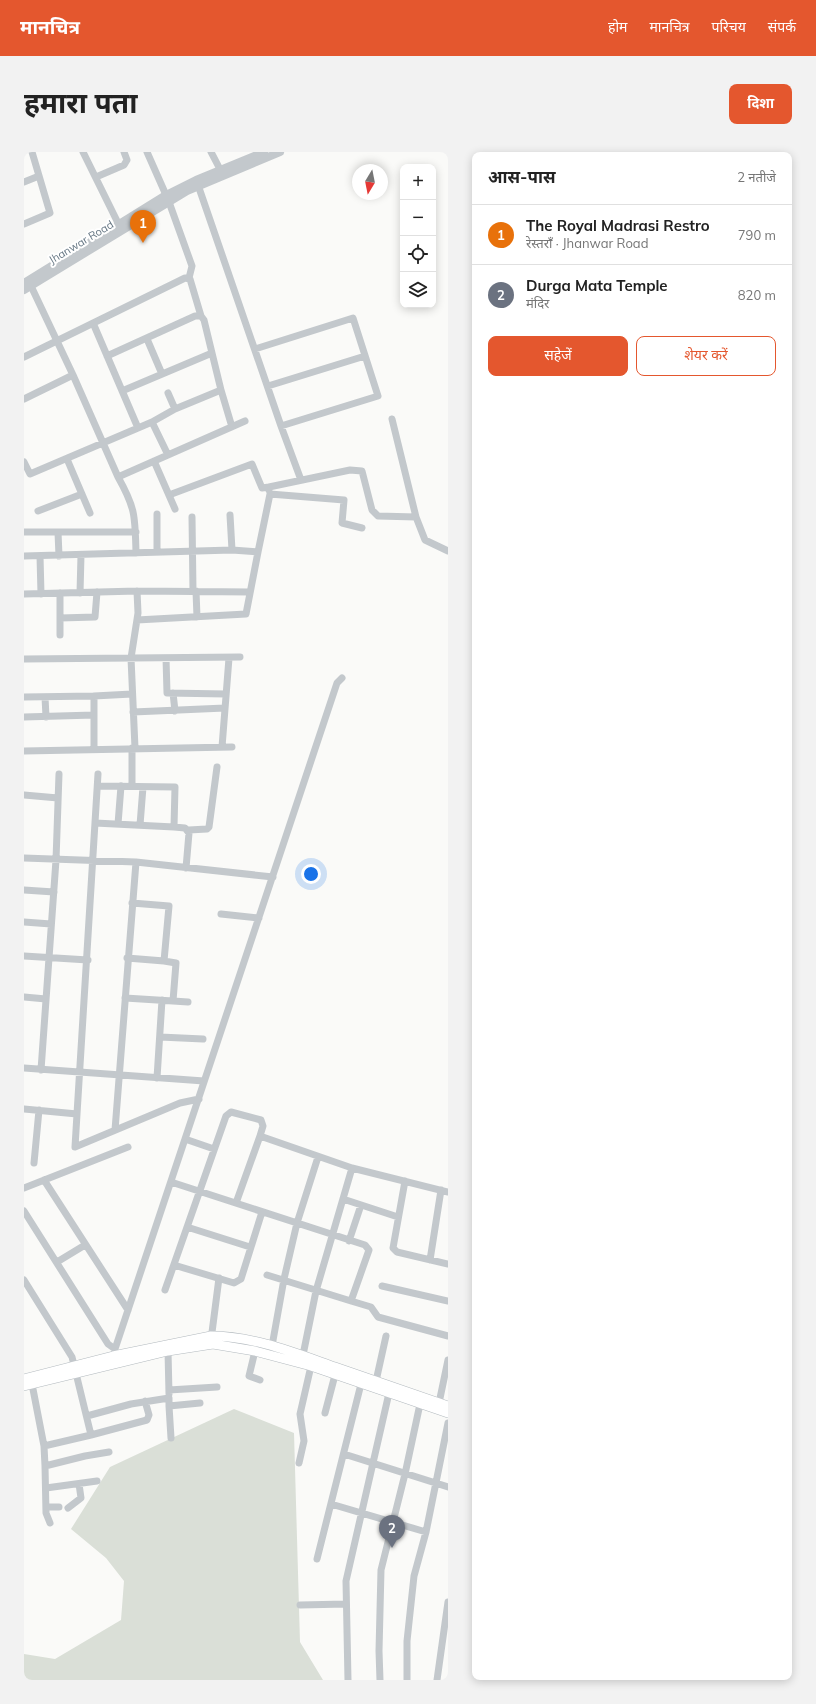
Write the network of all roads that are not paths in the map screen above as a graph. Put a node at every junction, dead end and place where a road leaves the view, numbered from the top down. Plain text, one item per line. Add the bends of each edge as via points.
1 (32, 152) edge
2 (83, 152) edge
3 (124, 152) edge
4 (147, 152) edge
5 (211, 152) edge
6 (264, 152) edge
7 (280, 152) edge
8 (254, 154) edge
9 (222, 172) junction
10 (39, 176) junction
11 (96, 177) junction
12 (24, 182) edge
13 (198, 185) junction
14 (167, 198) junction
15 (24, 224) edge
16 (119, 225) junction
17 (189, 278) junction
18 (26, 287) edge
19 (201, 316) junction
20 (93, 324) junction
21 (147, 339) junction
22 (58, 341) junction
23 (255, 348) junction
24 (212, 353) junction
25 (107, 356) junction
26 (365, 356) junction
27 (24, 357) edge
28 (73, 374) junction
29 (162, 374) junction
30 (268, 386) junction
31 (221, 390) junction
32 (122, 391) junction
33 (168, 393) dead end
34 (24, 399) edge
35 (175, 409) junction
36 (392, 419) dead end
37 (245, 421) dead end
38 (152, 422) junction
39 (281, 426) junction
40 (232, 427) junction
41 (138, 428) junction
42 (103, 443) junction
43 (168, 455) junction
44 (67, 458) junction
45 (154, 461) junction
46 (24, 462) edge
47 (27, 476) edge
48 (118, 478) junction
49 (301, 480) junction
50 (269, 490) junction
51 (82, 494) junction
52 (168, 495) junction
53 (175, 510) dead end
54 (38, 511) dead end
55 (90, 513) dead end
56 (157, 514) dead end
57 (230, 515) dead end
58 (192, 517) dead end
59 (416, 517) junction
60 (362, 528) dead end
61 (24, 532) edge
62 (58, 532) junction
63 (136, 532) junction
64 (232, 550) junction
65 (448, 551) edge
66 (157, 552) junction
67 (193, 552) junction
68 (258, 552) junction
69 (136, 553) junction
70 (81, 555) junction
71 (24, 556) edge
72 (40, 556) junction
73 (60, 556) junction
74 (137, 591) junction
75 (194, 591) junction
76 (80, 592) junction
77 (97, 592) junction
78 (250, 592) junction
79 (60, 593) junction
80 (24, 594) edge
81 (41, 594) junction
82 (197, 617) junction
83 (60, 618) junction
84 (137, 620) junction
85 (60, 635) dead end
86 (240, 657) dead end
87 (131, 658) junction
88 (166, 658) junction
89 (229, 658) junction
90 (24, 659) edge
91 (342, 678) dead end
92 (173, 693) junction
93 (132, 694) junction
94 (226, 694) junction
95 (94, 696) junction
96 (24, 697) edge
97 (45, 697) junction
98 (225, 708) junction
99 (175, 711) junction
100 (133, 712) junction
101 (94, 715) junction
102 (24, 717) edge
103 (46, 717) junction
104 (222, 747) junction
105 (232, 747) dead end
106 (133, 748) junction
107 (94, 749) junction
108 (24, 751) edge
109 (217, 767) dead end
110 (59, 774) dead end
111 (98, 774) dead end
112 (98, 786) junction
113 (121, 786) junction
114 (132, 786) junction
115 (143, 787) junction
116 (24, 795) edge
117 (58, 798) junction
118 (95, 822) junction
119 (118, 824) junction
120 (140, 825) junction
121 (174, 827) junction
122 (188, 830) junction
123 (24, 858) edge
124 (56, 860) junction
125 (93, 861) junction
126 (136, 862) junction
127 (186, 868) junction
128 (273, 877) junction
129 (24, 890) edge
130 (54, 892) junction
131 (132, 904) junction
132 (221, 914) dead end
133 (259, 918) junction
134 (24, 922) edge
135 (51, 924) junction
136 (24, 956) edge
137 (49, 957) junction
138 (127, 958) junction
139 (88, 960) junction
140 (164, 961) junction
141 (24, 997) edge
142 (125, 998) junction
143 (46, 999) junction
144 (162, 1000) junction
145 (174, 1001) junction
146 (188, 1002) dead end
147 (160, 1036) junction
148 (203, 1039) dead end
149 (24, 1068) edge
150 (41, 1070) junction
151 (81, 1072) junction
152 (120, 1075) junction
153 (157, 1078) junction
154 (204, 1081) junction
155 (198, 1099) junction
156 (24, 1109) edge
157 (39, 1110) junction
158 (77, 1114) junction
159 (115, 1130) junction
160 (260, 1136) junction
161 (185, 1139) junction
162 (128, 1147) dead end
163 (214, 1149) junction
164 (318, 1157) junction
165 (34, 1163) dead end
166 (352, 1168) junction
167 (44, 1180) junction
168 (405, 1181) junction
169 (171, 1182) junction
170 (24, 1188) edge
171 (200, 1191) junction
172 (445, 1191) edge
173 (343, 1199) junction
174 (236, 1203) junction
175 (361, 1205) junction
176 (24, 1210) edge
177 (262, 1212) junction
178 (398, 1217) junction
179 (297, 1223) junction
180 (187, 1227) junction
181 (333, 1235) junction
182 (349, 1241) junction
183 (85, 1244) junction
184 (250, 1247) junction
185 (430, 1260) junction
186 (57, 1262) junction
187 (448, 1264) edge
188 (174, 1265) junction
189 (267, 1275) dead end
190 (219, 1278) junction
191 (284, 1279) junction
192 (24, 1280) edge
193 (382, 1286) dead end
194 (165, 1290) dead end
195 (316, 1290) junction
196 (351, 1301) junction
197 (448, 1301) edge
198 (128, 1310) junction
199 (386, 1336) dead end
200 (448, 1336) edge
201 (212, 1340) junction
202 (272, 1346) junction
203 (255, 1351) junction
204 (168, 1352) junction
205 (303, 1355) junction
206 (114, 1356) junction
207 (448, 1360) edge
208 (311, 1366) junction
209 (76, 1369) junction
210 (335, 1375) junction
211 (24, 1379) edge
212 (260, 1380) dead end
213 (376, 1381) junction
214 (361, 1384) junction
215 (28, 1385) edge
216 (217, 1387) dead end
217 (169, 1390) junction
218 (389, 1393) junction
219 (145, 1401) junction
220 (169, 1402) junction
221 (200, 1403) dead end
222 (420, 1404) junction
223 (444, 1404) edge
224 (325, 1413) dead end
225 (448, 1414) edge
226 (87, 1416) junction
227 (448, 1423) edge
228 (91, 1435) junction
229 (171, 1438) dead end
230 (44, 1446) junction
231 (109, 1452) dead end
232 (344, 1454) junction
233 (299, 1463) dead end
234 (374, 1463) junction
235 (45, 1466) junction
236 (406, 1474) junction
237 (97, 1481) dead end
238 (436, 1483) junction
239 (79, 1484) junction
240 (448, 1487) edge
241 (46, 1488) junction
242 (331, 1504) junction
243 (46, 1507) junction
244 (59, 1507) dead end
245 (68, 1508) dead end
246 (362, 1514) junction
247 (50, 1523) dead end
248 (393, 1523) junction
249 (426, 1532) junction
250 (317, 1559) dead end
251 (346, 1604) junction
252 (300, 1605) dead end
253 (448, 1607) edge
254 (349, 1680) edge
255 (380, 1680) edge
256 (407, 1680) edge
257 (436, 1680) edge

1 - 10 street
2 - 11 street
3 - 11 street via 127,160 124,165
4 - 14 street
5 - 9 street
6 - 8 street, Jhanwar Road
7 - 9 street, Jhanwar Road
8 - 9 street, Jhanwar Road
9 - 13 street, Jhanwar Road
9 - 14 street, Jhanwar Road
10 - 12 street
10 - 15 street via 50,213
11 - 16 street
13 - 14 street, Jhanwar Road
13 - 23 street
14 - 16 street, Jhanwar Road
14 - 17 street via 192,266
14 - 18 street, Jhanwar Road
16 - 18 street, Jhanwar Road
17 - 19 street
17 - 20 street
18 - 22 street
19 - 21 street via 195,316
19 - 24 street
20 - 22 street
20 - 25 street
21 - 25 street
21 - 29 street
22 - 27 street
22 - 28 street
23 - 26 street via 353,318
23 - 30 street
24 - 29 street
24 - 31 street
25 - 32 street
26 - 30 street
26 - 39 street via 378,396
28 - 34 street
28 - 42 street
29 - 32 street
30 - 39 street
31 - 35 street
31 - 40 street
32 - 41 street
33 - 35 street
35 - 38 street
36 - 59 street
37 - 40 street
38 - 41 street
38 - 43 street
39 - 49 street
40 - 43 street
41 - 42 street
42 - 44 street
42 - 48 street
43 - 45 street
44 - 47 street
44 - 51 street
45 - 48 street
45 - 52 street
46 - 47 street
48 - 63 street via 130,499 135,514
49 - 50 street
49 - 59 street via 350,470 362,471 372,510 378,516
50 - 52 street via 262,488 252,464
50 - 60 street via 344,500 342,523
50 - 68 street
51 - 54 street
51 - 55 street
52 - 53 street
56 - 66 street
57 - 64 street
58 - 67 street
59 - 65 street via 425,540
61 - 62 street
62 - 63 street
62 - 73 street
63 - 69 street
64 - 67 street
64 - 68 street
66 - 67 street
66 - 69 street
67 - 75 street
68 - 78 street
69 - 70 street
70 - 73 street
70 - 76 street
71 - 72 street
72 - 73 street
72 - 81 street
74 - 75 street
74 - 77 street
74 - 84 street
75 - 78 street
75 - 82 street
76 - 77 street
76 - 79 street
77 - 83 street via 95,617
78 - 82 street via 246,614
79 - 81 street
79 - 83 street
80 - 81 street
82 - 84 street
83 - 85 street
84 - 87 street
86 - 89 street
87 - 88 street
87 - 90 street
87 - 93 street
88 - 89 street
88 - 92 street via 167,693
89 - 94 street
91 - 128 street via 337,683
92 - 94 street
92 - 99 street
93 - 95 street
93 - 100 street
94 - 98 street
95 - 97 street
95 - 101 street
96 - 97 street
97 - 103 street
98 - 99 street
98 - 104 street
99 - 100 street
100 - 106 street
101 - 103 street
101 - 107 street
102 - 103 street
104 - 105 street
104 - 106 street
106 - 107 street
106 - 114 street
107 - 108 street
109 - 122 street via 209,827
110 - 117 street
111 - 112 street
112 - 113 street
112 - 118 street
113 - 114 street
113 - 119 street
114 - 115 street
115 - 120 street
115 - 121 street via 175,787
116 - 117 street
117 - 124 street
118 - 119 street
118 - 125 street
119 - 120 street
120 - 121 street
121 - 122 street
122 - 127 street
123 - 124 street
124 - 125 street
124 - 130 street
125 - 126 street
125 - 139 street
126 - 127 street
126 - 131 street
127 - 128 street
128 - 133 street
129 - 130 street
130 - 135 street
131 - 138 street
131 - 140 street via 169,906
132 - 133 street
133 - 154 street
134 - 135 street
135 - 137 street
136 - 137 street
137 - 139 street
137 - 143 street
138 - 140 street
138 - 142 street
139 - 151 street
140 - 145 street via 176,962
141 - 143 street
142 - 144 street
142 - 152 street
143 - 150 street
144 - 145 street
144 - 147 street
145 - 146 street
147 - 148 street
147 - 153 street
149 - 150 street
150 - 151 street
151 - 152 street
151 - 158 street
152 - 153 street
152 - 159 street
153 - 154 street
154 - 155 street
155 - 159 street via 180,1102
155 - 161 street
156 - 157 street
157 - 158 street
157 - 165 street
158 - 159 street via 75,1147
160 - 163 street via 263,1126 261,1120 228,1113
160 - 164 street
160 - 174 street
161 - 163 street
161 - 169 street
162 - 167 street
163 - 171 street
164 - 166 street
164 - 179 street
166 - 168 street
166 - 173 street
167 - 170 street
167 - 183 street
168 - 172 street
168 - 178 street
169 - 171 street
169 - 198 street
171 - 174 street
171 - 180 street
172 - 185 street
173 - 175 street
173 - 181 street
174 - 177 street
175 - 178 street
175 - 182 street
176 - 186 street
177 - 179 street
177 - 184 street
178 - 185 street via 392,1248 397,1252
179 - 181 street
179 - 191 street
180 - 184 street
180 - 188 street
181 - 182 street
181 - 195 street
182 - 196 street via 367,1247 368,1250
183 - 186 street
183 - 198 street
184 - 190 street via 241,1279 234,1283
185 - 187 street
186 - 206 street
188 - 190 street
188 - 194 street
189 - 191 street
190 - 201 street
191 - 195 street
191 - 202 street
192 - 209 street via 72,1357
193 - 197 street
195 - 196 street
195 - 205 street
196 - 200 street via 371,1307 378,1317
198 - 206 street
199 - 213 street
201 - 202 main road via 233,1337
201 - 203 main road
201 - 204 main road
201 - 206 main road
202 - 205 main road
203 - 208 main road
203 - 212 street via 249,1376
204 - 206 main road
204 - 217 street
205 - 213 main road
206 - 209 main road
207 - 223 street
208 - 210 main road
208 - 233 street via 300,1414 304,1441
209 - 211 main road
209 - 215 main road
209 - 226 street
210 - 214 main road
210 - 224 street
213 - 223 main road
214 - 218 main road
214 - 232 street
215 - 230 street
216 - 217 street
217 - 220 street
218 - 222 main road
218 - 234 street
219 - 220 street
219 - 226 street
219 - 228 street via 147,1420
220 - 221 street
220 - 229 street
222 - 225 main road
222 - 236 street
226 - 228 street
227 - 238 street
228 - 230 street
230 - 235 street
231 - 235 street
232 - 234 street
232 - 242 street
234 - 236 street
234 - 246 street
235 - 241 street
236 - 238 street
236 - 248 street
237 - 239 street
238 - 240 street
238 - 249 street
239 - 241 street
239 - 245 street via 81,1498
241 - 243 street
242 - 246 street
242 - 250 street
243 - 244 street
243 - 247 street
246 - 248 street
246 - 251 street via 346,1580
248 - 249 street
248 - 255 street via 381,1570
249 - 256 street via 414,1576 407,1641
251 - 252 street
251 - 254 street via 346,1665
253 - 257 street

